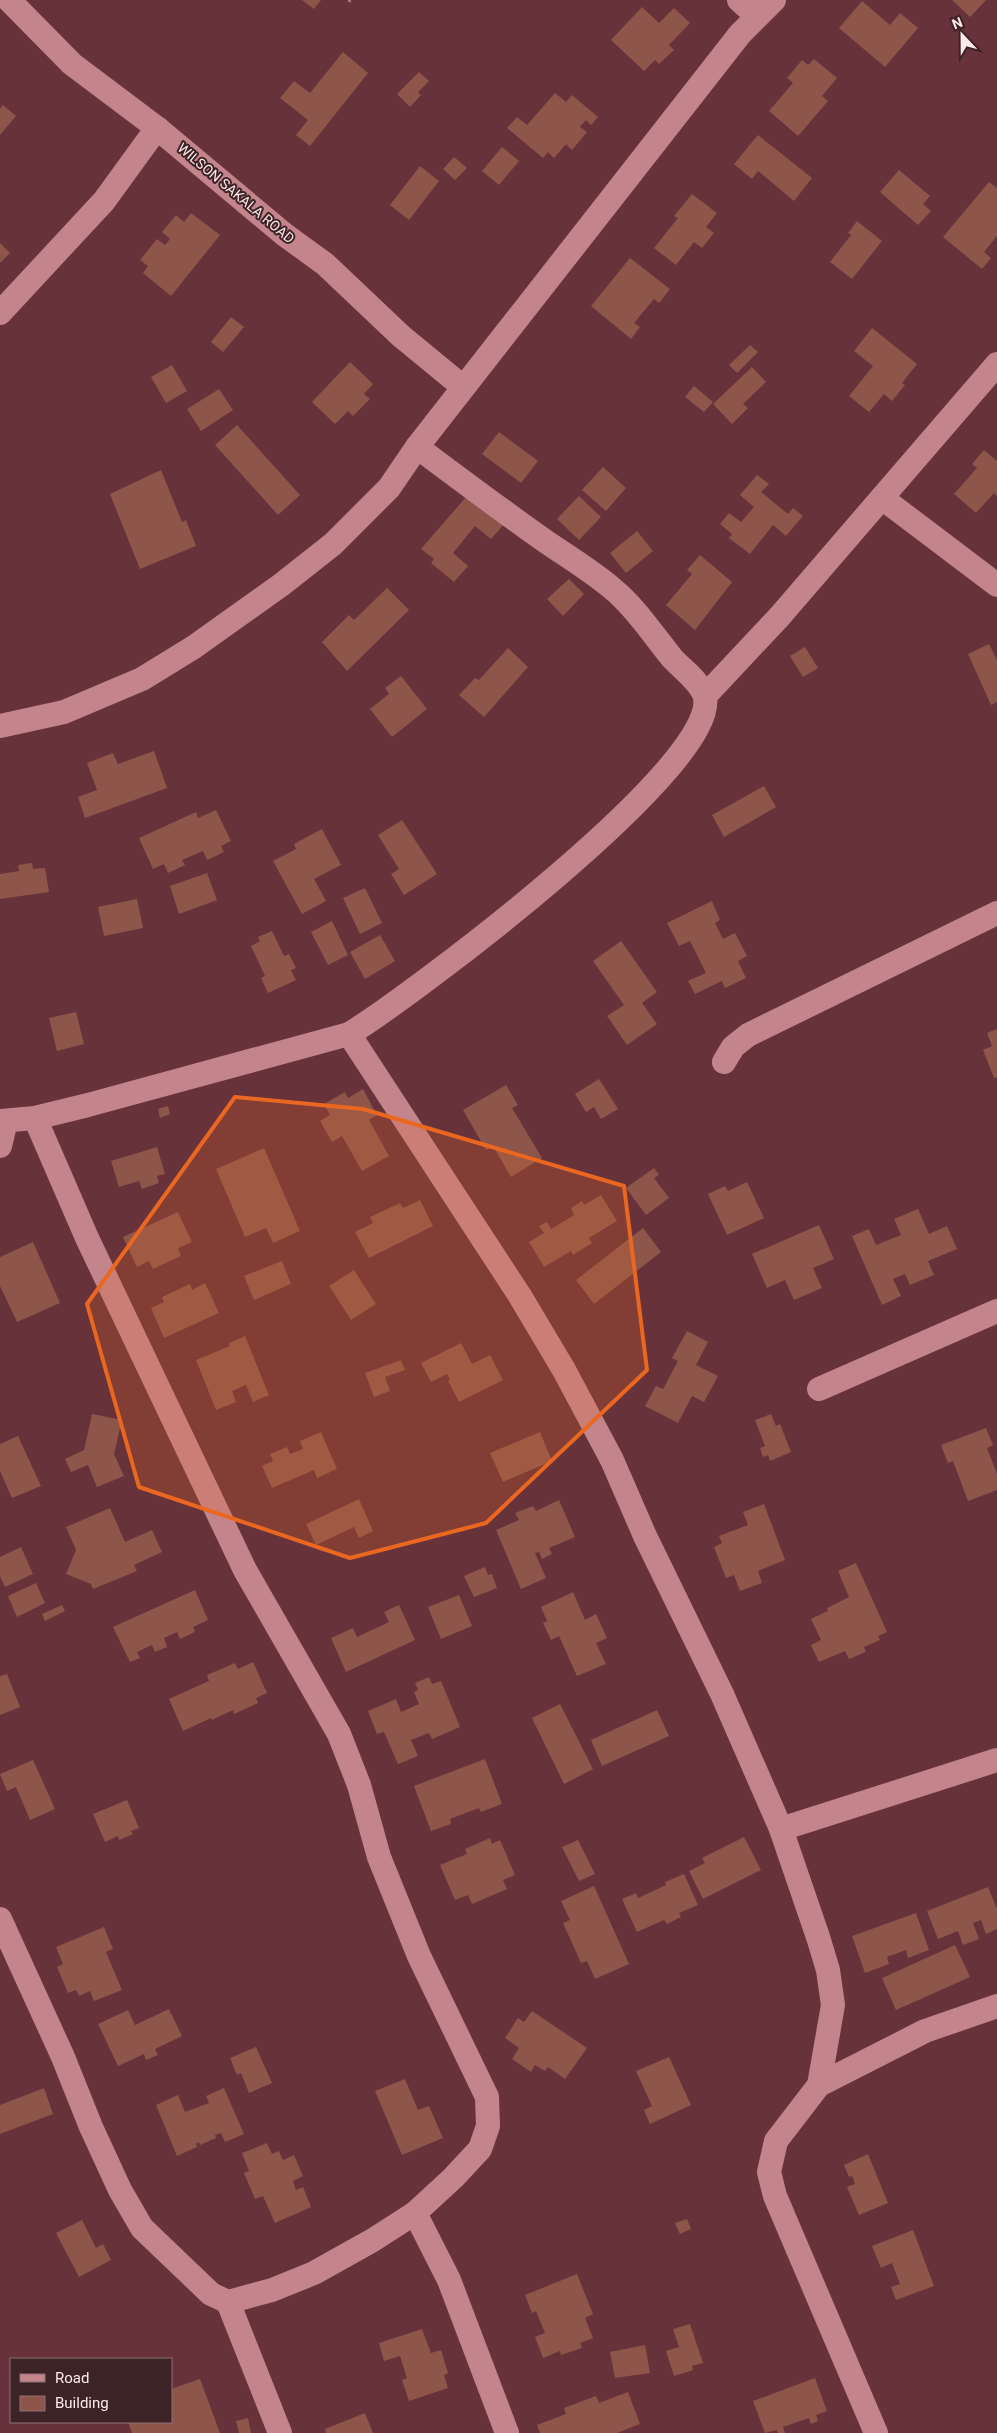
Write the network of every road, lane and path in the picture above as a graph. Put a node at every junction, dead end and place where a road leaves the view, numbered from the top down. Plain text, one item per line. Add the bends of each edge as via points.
1 (9, 0) edge
2 (739, 0) edge
3 (766, 8) edge
4 (157, 128) junction
5 (0, 313) edge
6 (997, 364) edge
7 (463, 387) junction
8 (417, 447) junction
9 (882, 498) junction
10 (997, 585) edge
11 (705, 696) junction
12 (0, 726) edge
13 (997, 913) edge
14 (349, 1034) junction
15 (724, 1062) dead end
16 (35, 1118) junction
17 (3, 1121) edge
18 (0, 1146) edge
19 (997, 1311) edge
20 (819, 1389) dead end
21 (997, 1760) edge
22 (780, 1828) junction
23 (0, 1919) edge
24 (997, 2006) edge
25 (819, 2084) junction
26 (415, 2213) junction
27 (228, 2302) junction
28 (280, 2433) edge
29 (507, 2433) edge
30 (876, 2433) edge

1 - 4 street, WILSON SAKALA ROAD via 72,64
2 - 3 street
3 - 7 street via 733,42
4 - 5 street via 104,201
4 - 7 street, WILSON SAKALA ROAD via 325,264 401,336
6 - 9 street
7 - 8 street
8 - 11 street via 616,591 676,662 696,680
8 - 12 street via 389,488 334,544 194,646 142,679 64,712
9 - 10 street
9 - 11 street via 780,616
11 - 14 street via 704,716 675,759 594,845 445,967 378,1017
13 - 15 street via 748,1035 733,1047
14 - 16 street
14 - 22 street via 520,1296 564,1370 612,1460 722,1694
16 - 17 street
16 - 26 street via 87,1238 245,1570 339,1734 359,1786 379,1857 419,1956 487,2097 488,2126 480,2149
17 - 18 street
19 - 20 street
21 - 22 street
22 - 25 street via 828,1970 833,2005
23 - 27 street via 120,2190 142,2228 211,2294
24 - 25 street via 925,2031
25 - 30 street via 776,2141 769,2172 775,2196
26 - 27 street via 314,2273 272,2290
26 - 29 street via 449,2280
27 - 28 street

